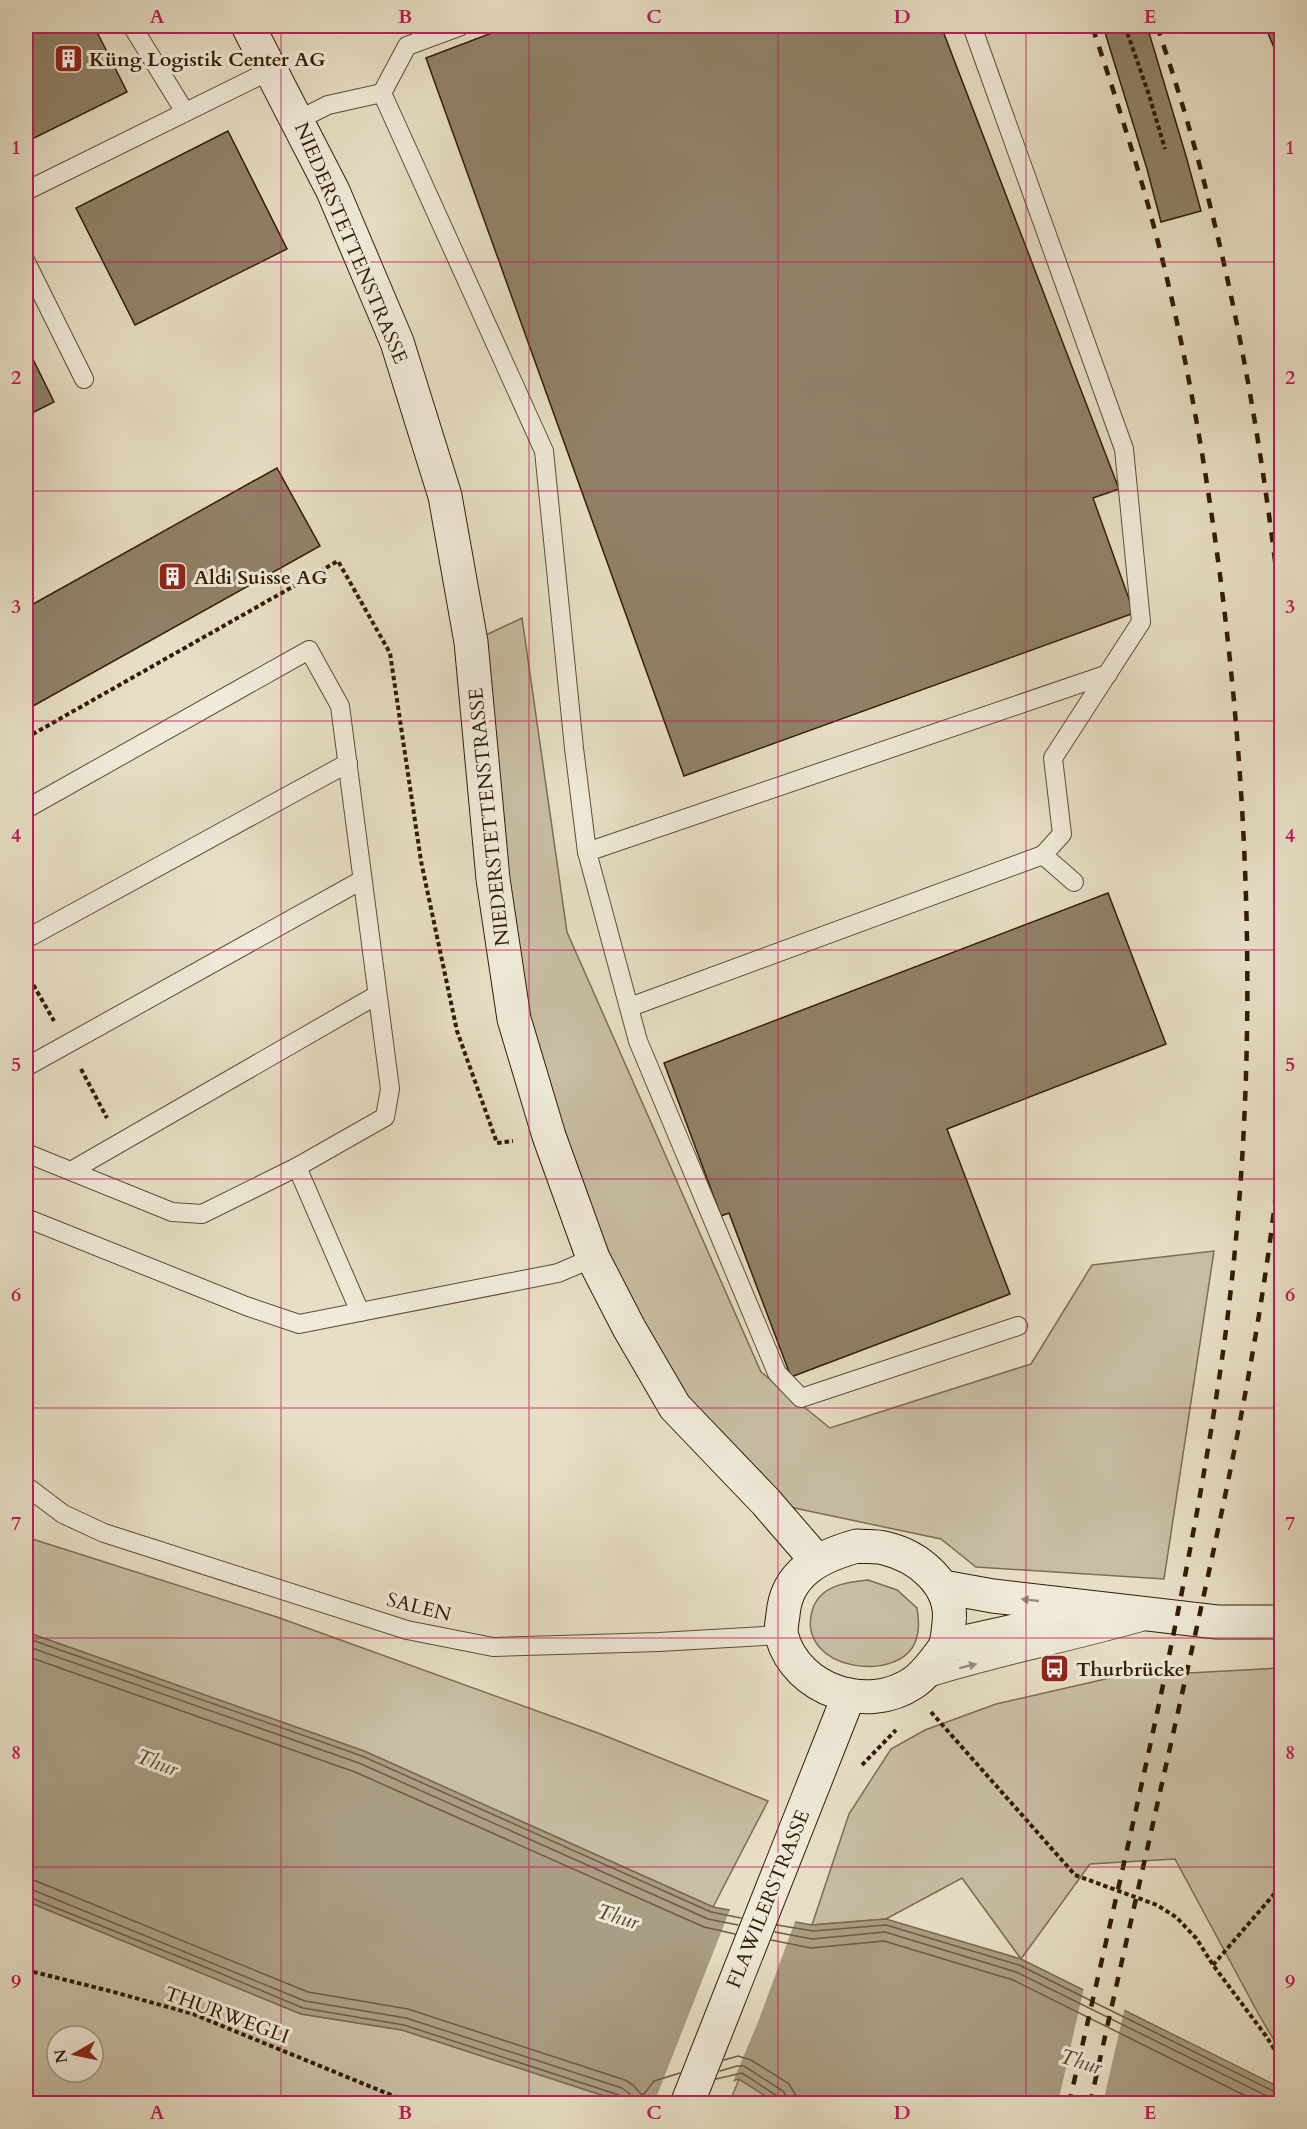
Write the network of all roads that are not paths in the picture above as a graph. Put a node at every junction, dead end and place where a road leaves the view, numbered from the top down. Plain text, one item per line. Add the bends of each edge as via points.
1 (132, 26) edge
2 (248, 26) edge
3 (461, 26) edge
4 (972, 26) edge
5 (271, 70) junction
6 (382, 93) junction
7 (185, 112) junction
8 (298, 120) junction
9 (26, 191) edge
10 (26, 262) edge
11 (84, 379) dead end
12 (1108, 674) junction
13 (348, 763) junction
14 (26, 809) edge
15 (587, 852) junction
16 (1043, 855) junction
17 (362, 880) junction
18 (1074, 882) dead end
19 (26, 939) edge
20 (377, 995) junction
21 (630, 1008) junction
22 (26, 1067) edge
23 (26, 1153) edge
24 (297, 1167) junction
25 (71, 1172) junction
26 (26, 1218) edge
27 (593, 1258) junction
28 (360, 1312) junction
29 (1018, 1326) dead end
30 (26, 1486) edge
31 (817, 1561) junction
32 (943, 1587) junction
33 (1109, 1610) junction
34 (1165, 1615) junction
35 (1281, 1622) edge
36 (781, 1635) junction
37 (946, 1646) junction
38 (849, 1695) junction
39 (926, 1699) junction
40 (687, 2103) edge

1 - 7 lane
2 - 5 street, NIEDERSTETTENSTRASSE
3 - 6 lane via 407,46
4 - 12 lane via 1124,449 1141,622
5 - 7 lane
5 - 8 street, NIEDERSTETTENSTRASSE
6 - 8 lane via 328,105
6 - 15 lane via 544,450
7 - 9 lane
8 - 27 street, NIEDERSTETTENSTRASSE via 333,191 397,342 445,496 471,642 493,879 514,1019 549,1136
10 - 11 lane
12 - 15 lane
12 - 16 lane via 1053,758 1062,834
13 - 14 lane via 340,706 309,650
13 - 17 lane
13 - 19 lane
15 - 21 lane
16 - 18 lane
16 - 21 lane
17 - 20 lane
17 - 22 lane
20 - 24 lane via 390,1089 385,1117
20 - 25 lane
21 - 29 lane via 638,1041 777,1374 801,1398
23 - 25 lane
24 - 25 lane via 202,1214 172,1212
24 - 28 lane
26 - 28 lane via 298,1323
27 - 28 lane via 558,1273
27 - 31 street, NIEDERSTETTENSTRASSE via 675,1407
30 - 36 lane, SALEN via 63,1514 104,1533 407,1630 493,1647
31 - 32 street via 857,1546 884,1547 928,1569
31 - 36 street via 801,1572 791,1586 783,1604
33 -> 32 street
32 - 37 street via 950,1611
33 - 34 street
33 - 37 street
34 - 35 street via 1217,1622
39 -> 34 lane via 962,1668
36 - 38 street via 789,1656 804,1674 822,1687
37 - 39 street via 932,1666
38 - 39 street via 871,1697 894,1691
38 - 40 street, FLAWILERSTRASSE

